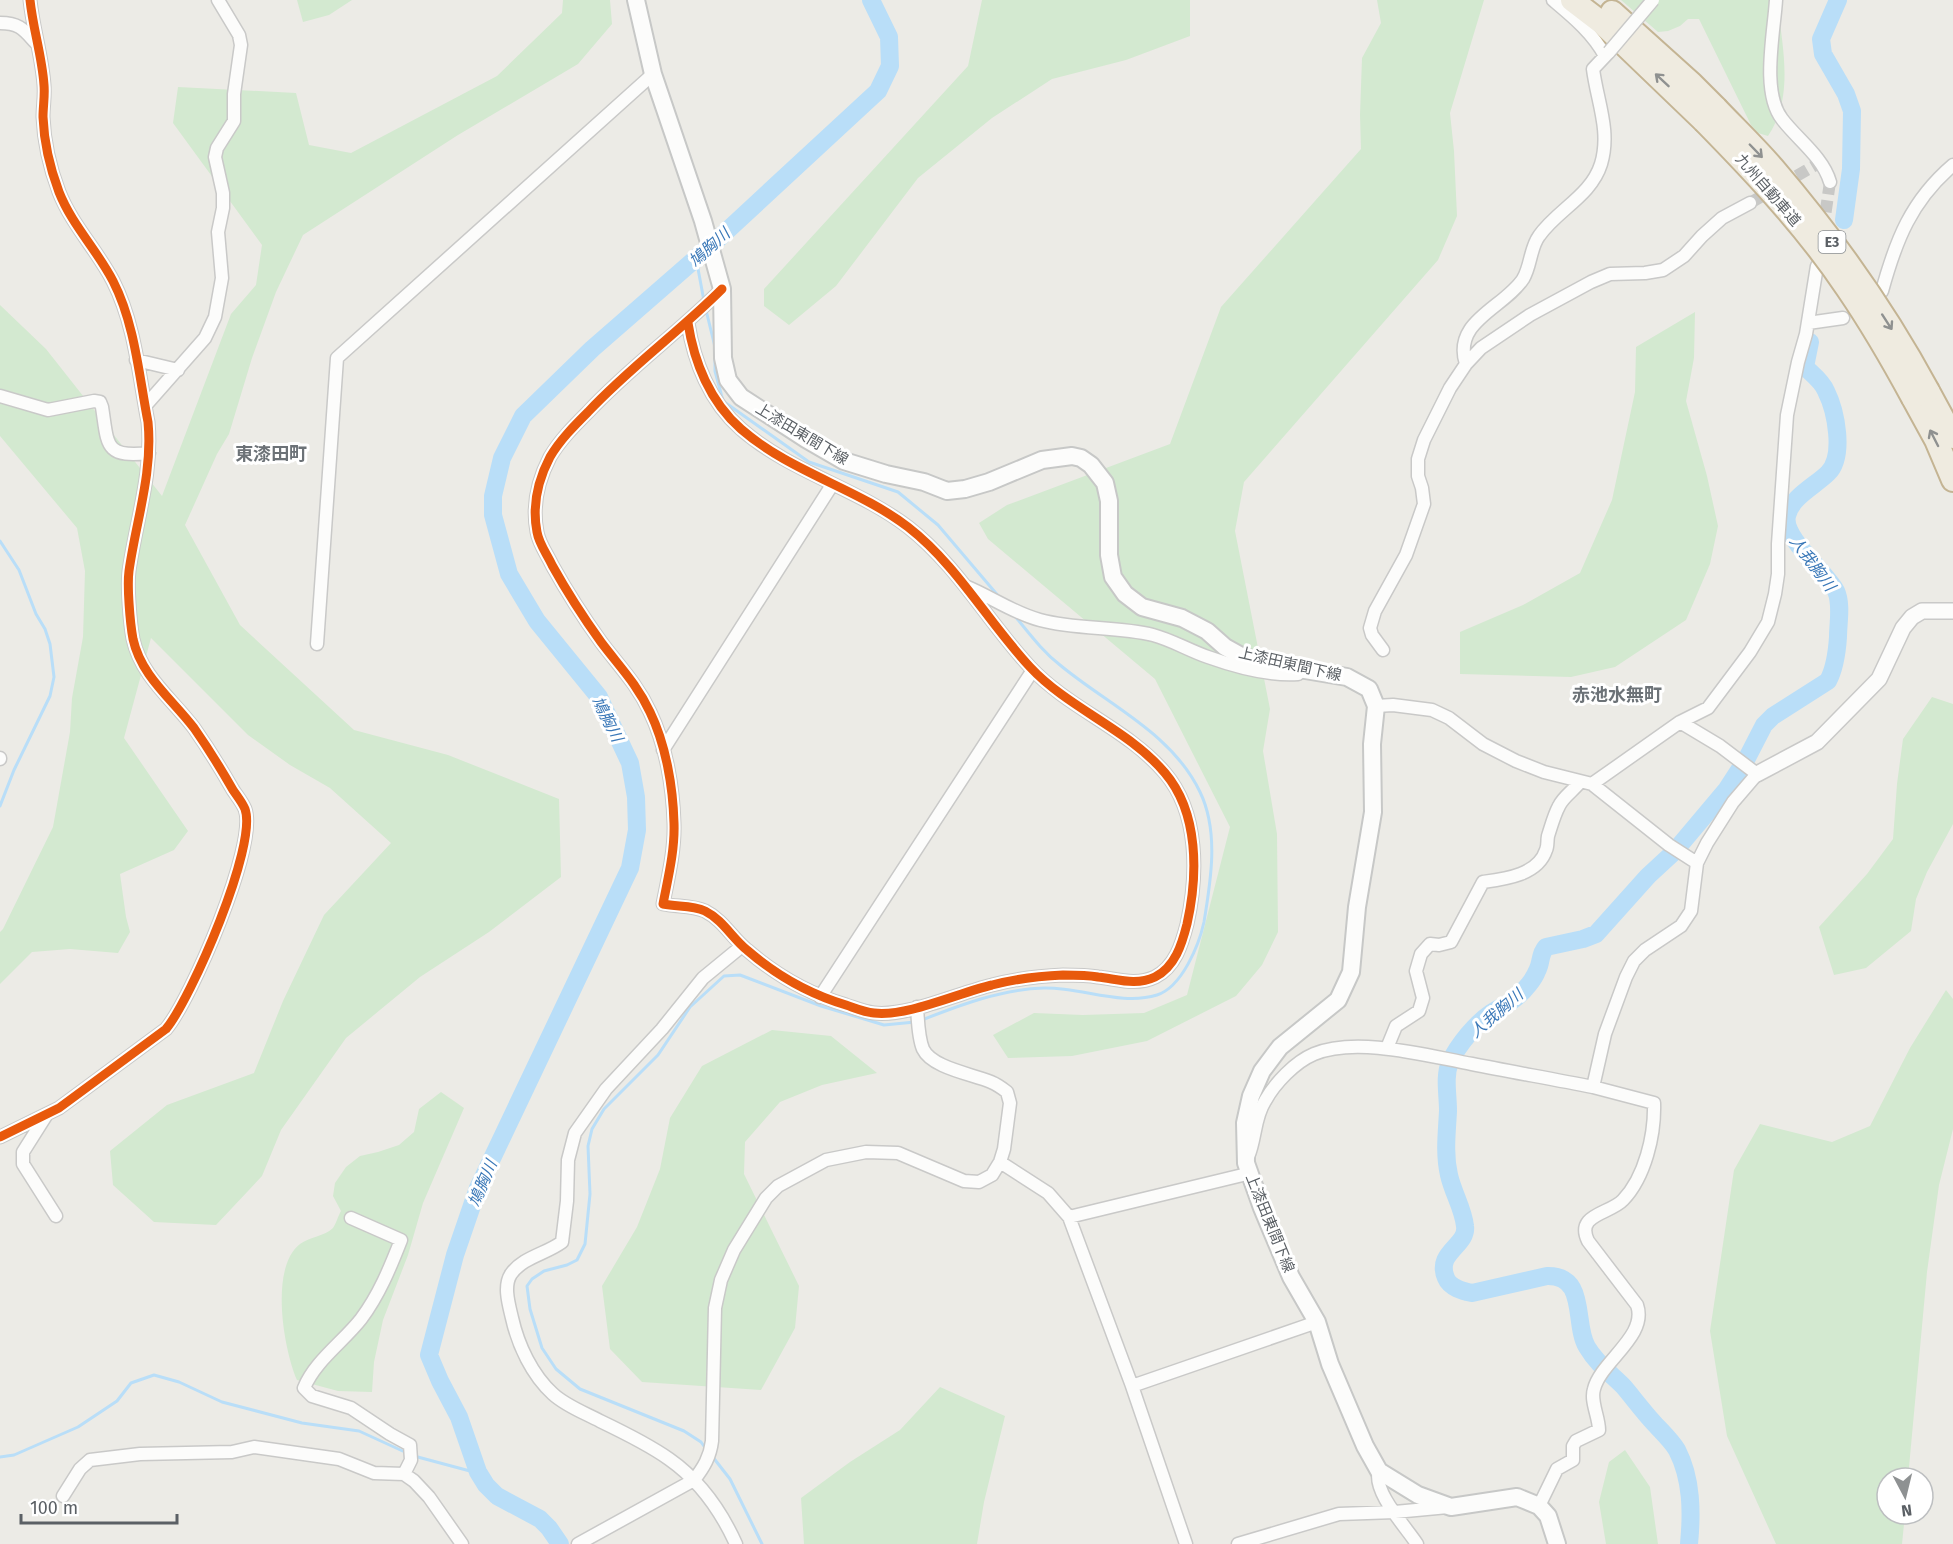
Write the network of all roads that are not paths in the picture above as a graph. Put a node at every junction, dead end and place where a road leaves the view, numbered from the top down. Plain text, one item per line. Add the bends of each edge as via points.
1 (30, 0) edge
2 (218, 0) edge
3 (636, 0) edge
4 (1553, 0) edge
5 (1572, 0) edge
6 (1597, 0) edge
7 (1653, 0) edge
8 (1776, 0) edge
9 (0, 23) edge
10 (39, 46) junction
11 (1607, 54) junction
12 (653, 74) junction
13 (1710, 115) junction
14 (1953, 165) edge
15 (1830, 182) tunnel mouth
16 (1750, 203) tunnel mouth
17 (1817, 266) dead end
18 (722, 289) junction
19 (1882, 291) dead end
20 (1844, 318) dead end
21 (688, 322) junction
22 (1808, 323) junction
23 (136, 360) junction
24 (1466, 364) junction
25 (178, 370) junction
26 (1921, 395) junction
27 (0, 396) edge
28 (145, 406) junction
29 (1953, 437) edge
30 (149, 453) junction
31 (1953, 480) edge
32 (832, 484) junction
33 (964, 586) junction
34 (1953, 611) edge
35 (317, 644) dead end
36 (1383, 650) dead end
37 (1033, 670) junction
38 (1323, 672) junction
39 (1376, 706) junction
40 (1680, 722) junction
41 (663, 750) junction
42 (1758, 774) junction
43 (1586, 783) junction
44 (1696, 863) junction
45 (742, 946) junction
46 (820, 997) junction
47 (917, 1007) junction
48 (1387, 1048) junction
49 (1593, 1087) junction
50 (48, 1113) junction
51 (0, 1137) edge
52 (1000, 1162) junction
53 (1249, 1168) junction
54 (56, 1216) dead end
55 (1069, 1217) junction
56 (351, 1218) dead end
57 (1317, 1322) junction
58 (1132, 1386) junction
59 (1379, 1471) junction
60 (404, 1474) junction
61 (694, 1480) junction
62 (63, 1497) dead end
63 (1539, 1506) junction
64 (1451, 1507) junction
65 (1395, 1512) junction
66 (462, 1544) edge
67 (578, 1544) edge
68 (736, 1544) edge
69 (1186, 1544) edge
70 (1238, 1544) edge
71 (1417, 1544) edge
72 (1557, 1544) edge

1 - 10 street
2 - 25 street via 239,35 241,55 234,121 215,157 223,193 218,232 222,278 215,317 206,338
3 - 12 main road, 上漆田東間下線
4 - 11 street
13 -> 5 highway, 九州自動車道 / E3
6 - 13 highway, 九州自動車道 / E3 via 1692,84
7 - 11 street, bridge
8 - 15 street via 1770,69 1774,104
9 - 10 street via 21,27
10 - 23 street via 48,159 75,224 120,297
11 - 24 street via 1593,69 1606,133 1596,177 1539,235 1524,278 1470,329 1462,349
12 - 18 main road, 上漆田東間下線
12 - 35 street via 337,358
13 - 26 highway, 九州自動車道 / E3, bridge via 1847,287 1893,362
14 - 19 street via 1914,208 1901,231
16 - 24 street via 1722,218 1684,256 1663,270 1610,274 1591,282 1530,315
17 - 22 street
18 - 21 street
18 - 38 main road, 上漆田東間下線 via 723,358 729,380 741,397 806,439 844,461 947,491 989,482 1042,460 1081,458 1105,483 1109,555 1113,577 1125,594 1142,607 1182,618 1208,631 1243,657
20 - 22 street
21 - 32 street via 692,349 710,391 725,413 765,447
21 - 41 street via 604,395 563,438 550,458 535,503 540,542 567,593 631,678 651,713
22 - 40 street via 1787,415 1778,574 1768,622 1708,708
23 - 25 street
23 - 28 street
24 - 36 street via 1450,388 1418,459 1424,504 1406,555 1370,628
25 - 28 street
26 - 29 highway, 九州自動車道 / E3
31 -> 26 highway, 九州自動車道 / E3
27 - 30 street via 48,410 100,402 110,447 128,456
28 - 30 street
30 - 50 street via 129,573 137,654 152,680 186,718 220,768 245,810 247,827 241,861 216,932 176,1017 166,1029
32 - 33 street via 912,530
32 - 41 street
33 - 37 street
33 - 38 street via 1038,620 1154,635 1210,658 1257,671 1289,675
34 - 42 street via 1922,611 1912,617 1879,679 1817,742
37 - 46 street
37 - 47 street via 1146,753 1181,797 1195,865 1182,944 1163,972 1152,979 1125,982 1065,975 1020,979
38 - 39 main road, 上漆田東間下線 via 1360,682 1369,689
39 - 43 street via 1432,710 1516,761
39 - 53 main road, 上漆田東間下線 via 1373,812 1351,972 1338,1000 1280,1047 1262,1071 1245,1123
40 - 42 street
40 - 43 street
41 - 45 street via 674,824 663,904 691,906 707,912
42 - 44 street via 1733,802
43 - 44 street
43 - 48 street via 1559,803 1540,862 1508,879 1483,882 1451,942 1430,944 1421,954 1416,971 1423,998 1419,1011 1396,1026
44 - 49 street via 1691,911 1681,926 1644,950 1626,977 1605,1034
45 - 46 street via 791,983
45 - 61 street via 703,978 606,1089 575,1133 568,1160 562,1242 523,1262 511,1274 507,1286 516,1336 553,1394 669,1459
46 - 47 street via 878,1014
47 - 52 street via 920,1038 928,1057 1007,1092 1010,1103
48 - 49 street
48 - 53 street via 1335,1049 1314,1054 1294,1068 1275,1087 1256,1119
49 - 63 street via 1654,1103 1654,1122 1637,1181 1622,1200 1588,1221 1585,1235 1637,1305 1639,1316 1635,1329 1594,1386 1599,1430 1576,1441 1573,1460 1557,1469
50 - 51 street
50 - 54 street via 22,1158
52 - 55 street via 1048,1193
52 - 61 street via 992,1175 979,1182 964,1181 898,1153 846,1155 826,1160 778,1186 766,1198 734,1250 721,1280 715,1308 712,1441 705,1465
53 - 55 street
53 - 57 main road, 上漆田東間下線 via 1292,1277
55 - 58 street
56 - 60 street via 401,1240 375,1298 309,1376 304,1388 312,1396 351,1407 410,1445 411,1460
57 - 58 street
57 - 59 main road, 上漆田東間下線 via 1338,1383
58 - 69 street
59 - 64 main road, 上漆田東間下線 via 1418,1495
59 - 65 street via 1378,1486
60 - 62 street via 374,1473 339,1459 254,1447 232,1452 140,1454 90,1460
60 - 66 street via 429,1497
61 - 67 street
61 - 68 street via 718,1510
63 - 64 main road, 上漆田東間下線 via 1517,1497
63 - 72 main road via 1548,1516
64 - 65 street
65 - 70 street via 1339,1514
65 - 71 street

